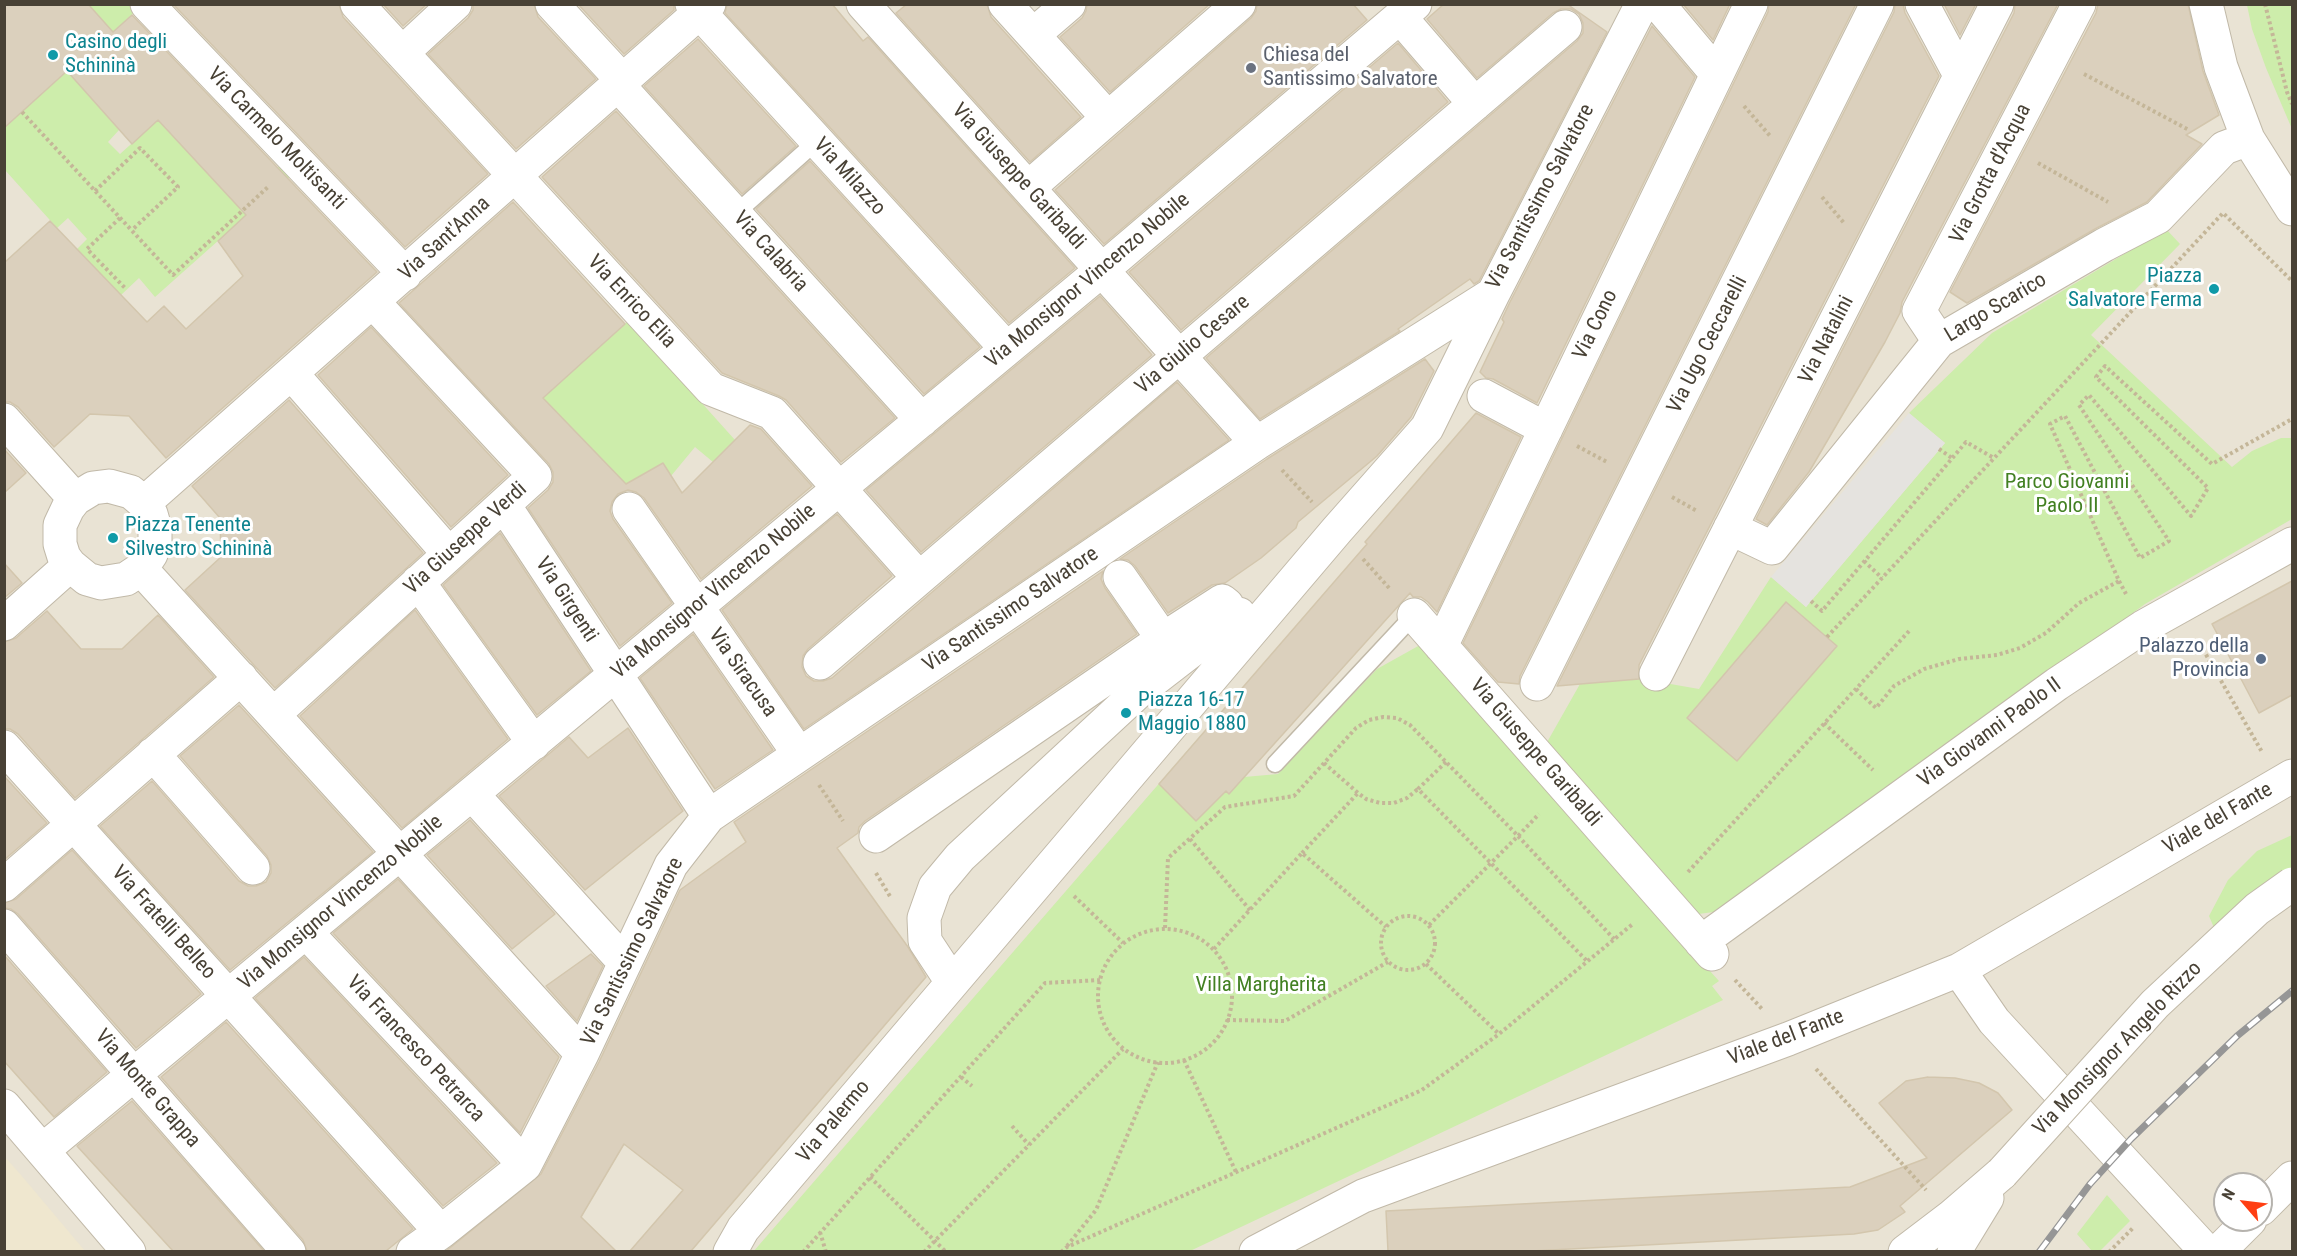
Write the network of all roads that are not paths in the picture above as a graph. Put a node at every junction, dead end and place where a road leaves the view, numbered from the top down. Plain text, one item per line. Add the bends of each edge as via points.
1 (147, 4) edge
2 (357, 4) edge
3 (455, 4) edge
4 (552, 4) edge
5 (1005, 4) edge
6 (1069, 4) edge
7 (1239, 4) edge
8 (1642, 4) edge
9 (1658, 4) edge
10 (1751, 4) edge
11 (1877, 4) edge
12 (1922, 4) edge
13 (1996, 4) edge
14 (2079, 4) edge
15 (2206, 4) edge
16 (700, 7) edge
17 (875, 9) edge
18 (1403, 21) edge
19 (1565, 27) dead end
20 (1033, 35) junction
21 (402, 53) junction
22 (1716, 74) junction
23 (1960, 75) junction
24 (620, 83) junction
25 (1475, 104) junction
26 (1108, 118) junction
27 (817, 141) junction
28 (2236, 143) junction
29 (516, 176) junction
30 (1028, 188) junction
31 (2292, 209) edge
32 (735, 214) junction
33 (1102, 270) junction
34 (405, 274) junction
35 (1493, 294) junction
36 (373, 302) junction
37 (1431, 333) junction
38 (1939, 341) junction
39 (1007, 349) junction
40 (1180, 356) junction
41 (1456, 368) junction
42 (292, 374) junction
43 (1484, 396) dead end
44 (4, 420) edge
45 (922, 420) junction
46 (1546, 429) junction
47 (1257, 442) junction
48 (839, 488) junction
49 (75, 499) junction
50 (144, 503) junction
51 (504, 505) junction
52 (629, 509) dead end
53 (1730, 528) junction
54 (2292, 544) edge
55 (449, 554) junction
56 (70, 565) junction
57 (141, 569) junction
58 (1120, 577) dead end
59 (919, 578) junction
60 (418, 582) junction
61 (696, 607) junction
62 (1413, 615) joint
63 (1247, 620) junction
64 (4, 624) edge
65 (1163, 639) junction
66 (1441, 646) junction
67 (820, 663) dead end
68 (1656, 674) dead end
69 (615, 675) junction
70 (241, 678) junction
71 (1537, 684) dead end
72 (274, 714) junction
73 (534, 743) junction
74 (4, 747) edge
75 (153, 754) junction
76 (799, 754) junction
77 (1275, 764) dead end
78 (2286, 779) edge
79 (472, 794) junction
80 (709, 816) junction
81 (74, 824) junction
82 (865, 844) road end
83 (400, 854) junction
84 (253, 868) dead end
85 (2292, 884) edge
86 (4, 885) edge
87 (4, 926) edge
88 (306, 932) junction
89 (1707, 948) joint
90 (625, 963) junction
91 (1959, 970) junction
92 (947, 988) junction
93 (228, 996) junction
94 (582, 1054) junction
95 (135, 1074) junction
96 (4, 1106) edge
97 (43, 1150) junction
98 (525, 1165) junction
99 (2002, 1173) junction
100 (2292, 1178) edge
101 (2273, 1197) edge
102 (1321, 1218) junction
103 (441, 1232) junction
104 (2237, 1232) edge
105 (129, 1251) edge
106 (290, 1251) edge
107 (413, 1251) edge
108 (730, 1251) edge
109 (1256, 1251) edge
110 (1314, 1251) edge
111 (1905, 1251) edge
112 (1954, 1251) edge
113 (2208, 1251) edge
114 (2217, 1251) edge

1 - 34 street, Via Carmelo Moltisanti
2 - 21 street, Via Enrico Elia
3 - 21 street
4 - 24 street, Via Calabria
5 - 20 street
6 - 20 street
7 - 26 street
8 - 35 street, Via Santissimo Salvatore
9 - 22 street
10 - 22 street, Via Cono
11 - 71 street, Via Ugo Ceccarelli
12 - 23 street
13 - 23 street, Via Natalini
14 - 38 street, Via Grotta d'Acqua via 1919,311
15 - 28 street
16 - 24 street, Via Sant'Anna
16 - 27 street, Via Milazzo
17 - 30 street, Via Giuseppe Garibaldi
18 - 25 street
18 - 33 street, Via Monsignor Vincenzo Nobile
19 - 25 street, Via Giulio Cesare
20 - 26 street
21 - 29 street, Via Enrico Elia
22 - 46 street, Via Cono
23 - 53 street, Via Natalini
24 - 29 street, Via Sant'Anna
24 - 32 street, Via Calabria
25 - 40 street, Via Giulio Cesare
26 - 30 street
27 - 32 lane
27 - 39 street, Via Milazzo
28 - 31 street
28 - 38 street, Largo Scarico via 2158,217
29 - 34 street, Via Sant'Anna
29 - 48 street, Via Enrico Elia via 711,389 772,413
30 - 33 street, Via Giuseppe Garibaldi
32 - 45 street, Via Calabria
33 - 39 street, Via Monsignor Vincenzo Nobile
33 - 40 street, Via Giuseppe Garibaldi
34 - 36 street, Via Sant'Anna
35 - 37 street, Via Santissimo Salvatore
35 - 41 street
36 - 42 street, Via Sant'Anna
36 - 51 street, Via Giuseppe Verdi via 536,476
37 - 41 street
37 - 47 street, Via Santissimo Salvatore
38 - 53 street, Largo Scarico via 1772,548
39 - 45 street, Via Monsignor Vincenzo Nobile
40 - 47 street, Via Giuseppe Garibaldi
40 - 59 street, Via Giulio Cesare
41 - 63 street via 1427,428
42 - 50 street, Via Sant'Anna
42 - 55 street
43 - 46 street
44 - 49 street
45 - 48 street, Via Monsignor Vincenzo Nobile
46 - 66 street, Via Cono
47 - 76 street, Via Santissimo Salvatore
48 - 59 street, Via Enrico Elia
48 - 61 street, Via Monsignor Vincenzo Nobile
49 - 50 street via 93,488 109,486 131,492
49 - 56 street via 60,525 60,544
50 - 57 street via 155,528 155,543
51 - 55 street, Via Giuseppe Verdi
51 - 69 street, Via Girgenti
52 - 61 street, Via Siracusa
53 - 68 street, Via Natalini
54 - 89 street, Via Giovanni Paolo II via 2143,627 2057,684
55 - 60 street, Via Giuseppe Verdi
56 - 57 street via 87,579 101,583 126,579
56 - 64 street
57 - 70 street
58 - 65 street
59 - 67 street, Via Giulio Cesare
60 - 72 street, Via Giuseppe Verdi
60 - 73 street
61 - 69 street, Via Monsignor Vincenzo Nobile
61 - 76 street, Via Siracusa
62 - 66 street, Via Giuseppe Garibaldi
62 - 77 lane
63 - 65 street via 1222,601
63 - 92 street, Via Palermo via 1047,871
63 - 92 street via 1138,692 960,857 935,887 924,918 925,940
65 - 82 street
66 - 89 street, Via Giuseppe Garibaldi
69 - 73 street, Via Monsignor Vincenzo Nobile
69 - 80 street, Via Girgenti
70 - 72 street
70 - 75 street
72 - 83 street
73 - 79 street, Via Monsignor Vincenzo Nobile
74 - 81 street, Via Fratelli Belleo
75 - 81 street
75 - 84 street
76 - 80 street, Via Santissimo Salvatore
78 - 91 street, Viale del Fante
79 - 83 street, Via Monsignor Vincenzo Nobile
79 - 90 street
80 - 90 street, Via Santissimo Salvatore via 670,866
81 - 86 street
81 - 93 street, Via Fratelli Belleo
83 - 88 street, Via Monsignor Vincenzo Nobile
83 - 94 street
85 - 99 street, Via Monsignor Angelo Rizzo, bridge via 2257,909 2155,1004
87 - 95 street, Via Monte Grappa
88 - 93 street, Via Monsignor Vincenzo Nobile
88 - 98 street, Via Francesco Petrarca
90 - 94 street, Via Santissimo Salvatore
91 - 102 street, Viale del Fante via 1788,1039 1363,1196
91 - 113 street via 1994,1021
92 - 108 street, Via Palermo via 743,1229
93 - 95 street, Via Monsignor Vincenzo Nobile
93 - 103 street, Via Fratelli Belleo
94 - 98 street, Via Santissimo Salvatore
95 - 97 street, Via Monsignor Vincenzo Nobile
95 - 106 street, Via Monte Grappa
96 - 97 street
97 - 105 street
98 - 103 street, Via Santissimo Salvatore
99 - 111 street
99 - 112 street
100 - 101 street
102 - 109 street, Viale del Fante
102 - 110 street via 1314,1234
103 - 107 street, Via Santissimo Salvatore
104 - 114 street

